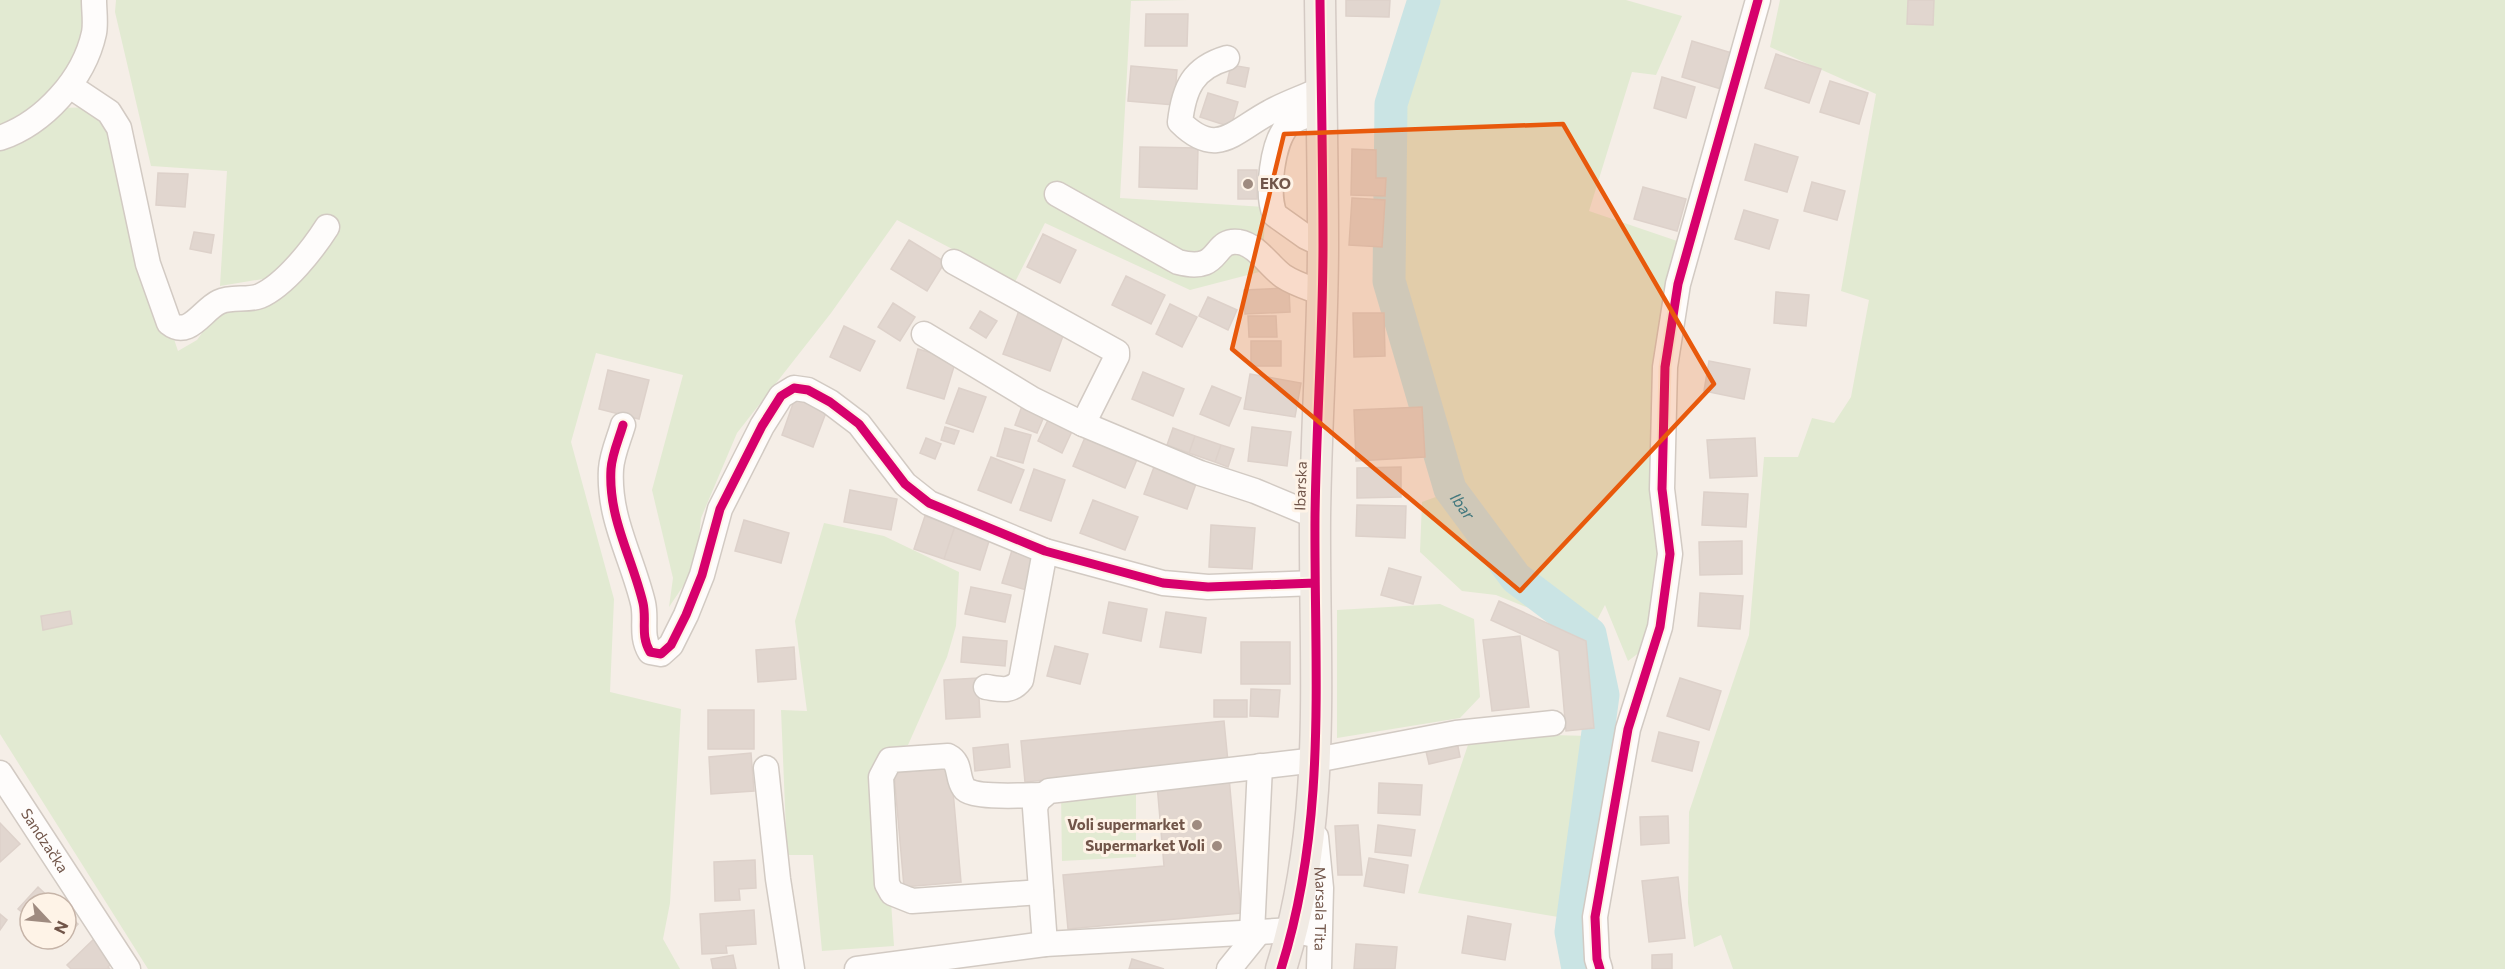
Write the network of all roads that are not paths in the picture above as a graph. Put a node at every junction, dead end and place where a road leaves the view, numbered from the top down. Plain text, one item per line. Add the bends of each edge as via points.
1 (94, 0) edge
2 (1320, 0) edge
3 (1758, 0) edge
4 (1227, 58) dead end
5 (70, 86) junction
6 (1322, 99) junction
7 (0, 138) edge
8 (1057, 194) dead end
9 (327, 227) dead end
10 (1323, 246) junction
11 (954, 262) dead end
12 (1322, 293) junction
13 (924, 334) dead end
14 (623, 424) dead end
15 (1083, 424) junction
16 (1316, 516) junction
17 (1045, 551) junction
18 (1316, 583) junction
19 (986, 687) dead end
20 (1553, 723) dead end
21 (1316, 760) junction
22 (1260, 766) junction
23 (766, 768) dead end
24 (0, 773) edge
25 (1042, 795) junction
26 (1041, 892) junction
27 (1256, 932) junction
28 (1306, 933) junction
29 (1045, 944) junction
30 (1011, 959) edge
31 (128, 969) edge
32 (792, 969) edge
33 (857, 969) edge
34 (1229, 969) edge
35 (1281, 969) edge
36 (1319, 969) edge
37 (1600, 969) edge

1 - 5 street via 94,32
2 - 6 main road, Ibarska
3 - 37 street via 1676,296 1665,378 1662,489 1670,554 1660,627 1628,729 1595,917
4 - 6 street via 1209,63 1191,80 1182,101 1180,122 1196,137 1230,137 1271,111
5 - 7 street via 39,117
5 - 9 street via 109,112 120,128 148,264 169,323 176,329 186,329 217,303 258,297 272,289 314,249
6 - 10 main road, Ibarska
6 - 10 street via 1288,124 1275,147 1271,191 1275,215
8 - 12 street via 1178,262 1195,267 1205,264 1221,247 1242,242 1283,276
10 - 12 main road, Ibarska
11 - 15 street via 1117,352
12 - 16 main road, Ibarska
13 - 15 street via 1032,399
14 - 17 street via 611,466 611,496 619,535 644,605 644,642 650,652 661,654 671,645 702,576 720,509 762,426 781,396 794,388 808,390 830,402 859,424 905,484 929,502
15 - 16 street via 1200,474
16 - 18 main road, Ibarska
17 - 18 street via 1163,583 1208,587
17 - 19 street via 1021,680 1008,690
18 - 21 main road, Ibarska
20 - 21 street via 1455,734
21 - 22 street
21 - 28 main road, Ibarska
22 - 25 street via 1049,791
22 - 27 street
23 - 32 street
24 - 31 street, Sandzačka
25 - 26 street via 1035,808
25 - 26 street via 967,792 957,765 948,756 890,760 881,777 887,884 892,893 912,901
26 - 29 street
27 - 28 street
27 - 29 street
27 - 34 street
28 - 35 main road, Ibarska
28 - 36 street, Marsala Tita
29 - 30 street
30 - 33 street

